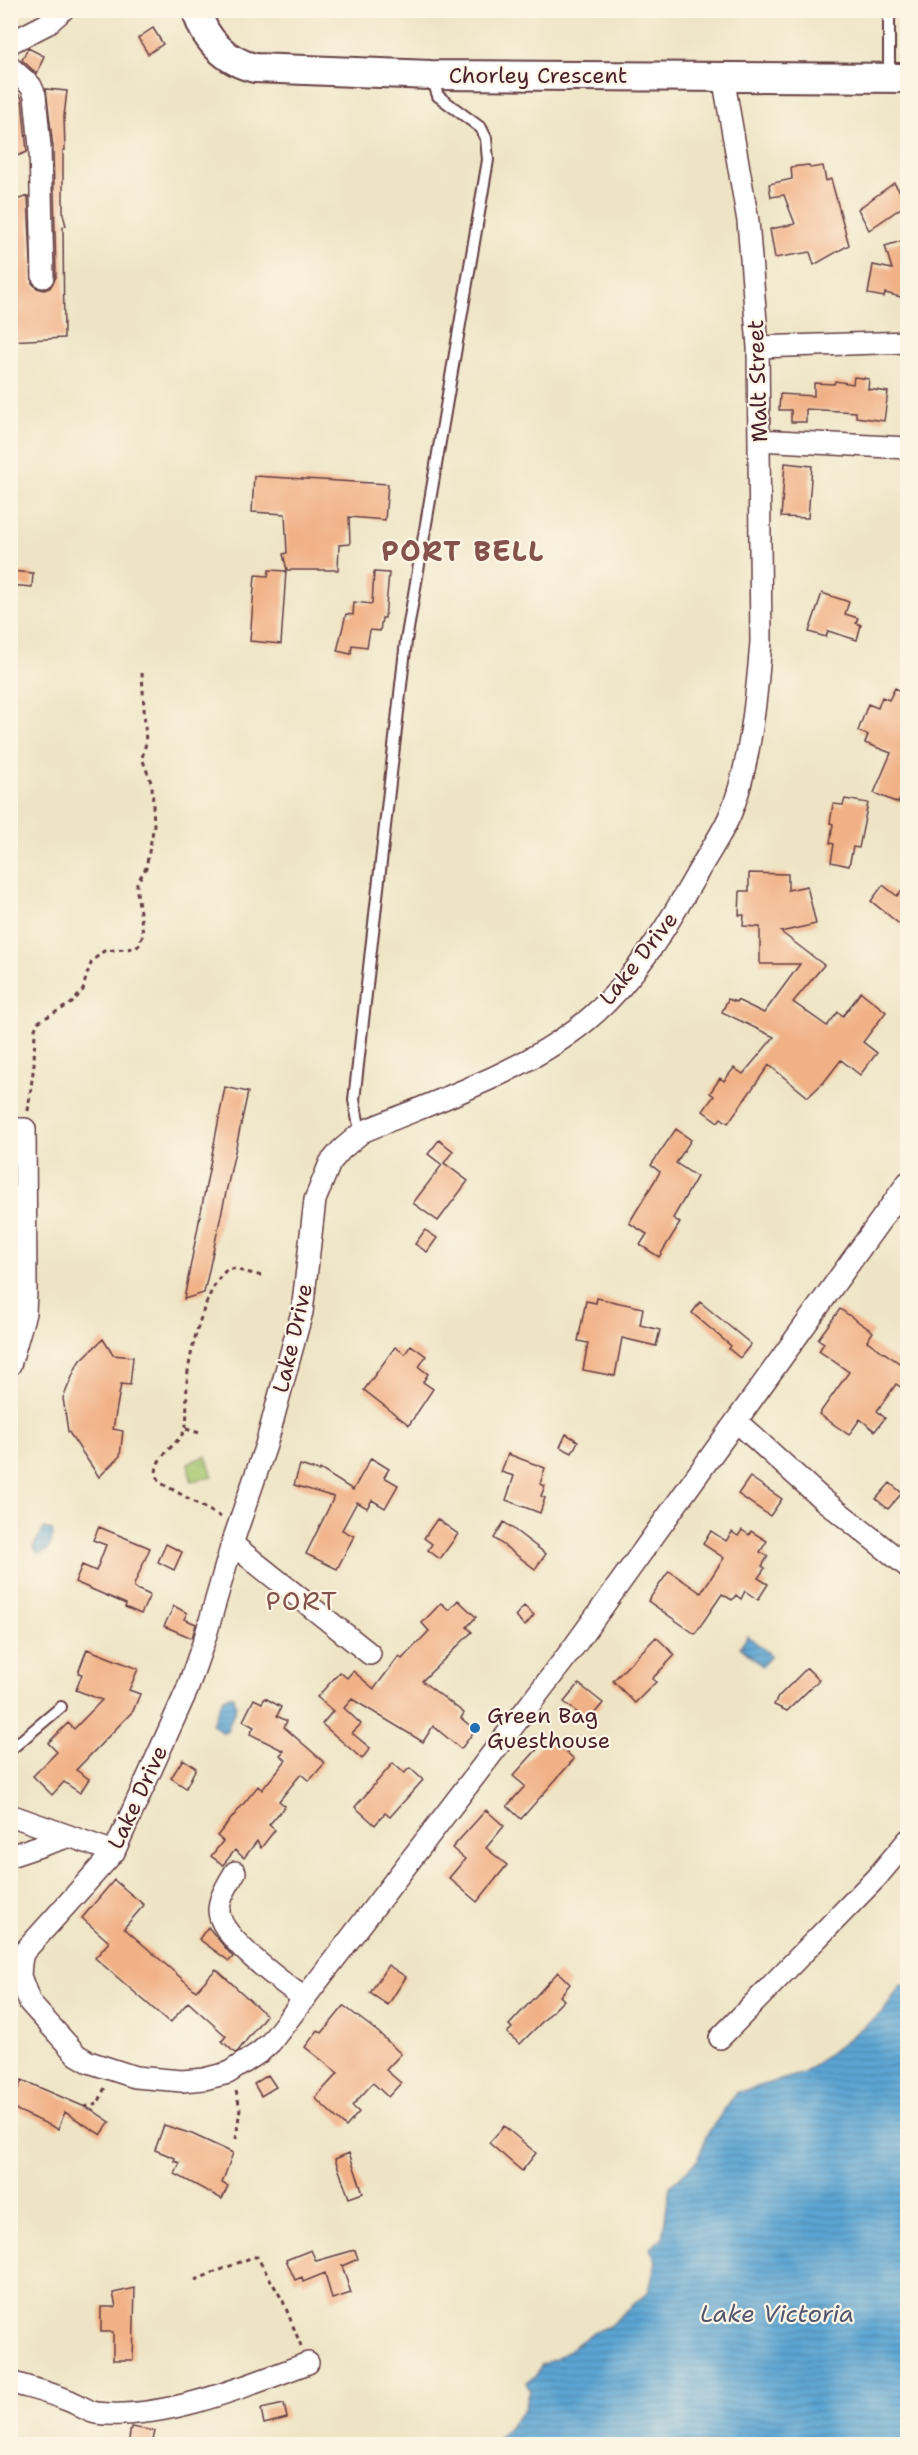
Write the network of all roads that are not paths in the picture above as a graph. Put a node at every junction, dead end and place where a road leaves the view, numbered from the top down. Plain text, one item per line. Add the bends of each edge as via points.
1 (63, 10) edge
2 (197, 10) edge
3 (889, 10) edge
4 (10, 43) edge
5 (10, 67) edge
6 (431, 75) junction
7 (723, 76) junction
8 (898, 78) edge
9 (43, 277) dead end
10 (908, 342) edge
11 (758, 346) junction
12 (759, 440) junction
13 (908, 448) edge
14 (758, 688) joint
15 (18, 1129) edge
16 (362, 1132) junction
17 (908, 1182) edge
18 (10, 1365) edge
19 (736, 1421) junction
20 (235, 1535) junction
21 (908, 1567) edge
22 (370, 1654) dead end
23 (61, 1707) dead end
24 (10, 1750) edge
25 (10, 1815) edge
26 (67, 1837) junction
27 (908, 1840) edge
28 (114, 1852) junction
29 (10, 1856) edge
30 (235, 1872) dead end
31 (305, 1999) junction
32 (720, 2038) dead end
33 (308, 2363) road end
34 (10, 2382) edge

1 - 4 street via 47,24
2 - 6 main road, Chorley Crescent via 219,50 244,66
3 - 8 lane
5 - 9 street via 31,86 35,95
6 - 7 main road, Chorley Crescent
6 - 16 lane via 438,96 481,128 488,160 406,641 354,1100
7 - 8 main road, Chorley Crescent
7 - 11 street, Malt Street via 748,221
10 - 11 street
11 - 12 street, Malt Street
12 - 13 street
12 - 14 street, Malt Street
14 - 16 street, Lake Drive via 730,815 660,936 611,998 584,1023 515,1067
15 - 18 street via 25,1313
16 - 20 street, Lake Drive via 330,1164 315,1200 302,1312 266,1445
17 - 19 street, Lake Drive
19 - 21 street via 821,1498
19 - 31 street, Lake Drive via 573,1648
20 - 22 street
20 - 28 street, Lake Drive via 187,1690
23 - 24 lane
25 - 26 street
26 - 28 street
26 - 29 street
27 - 32 street
28 - 31 street, Lake Drive via 23,1953 20,1976 30,2003 77,2055 135,2078 204,2079 228,2073 260,2052
30 - 31 street via 223,1893 220,1921 234,1940
33 - 34 street via 233,2390 134,2413 94,2412 67,2399

